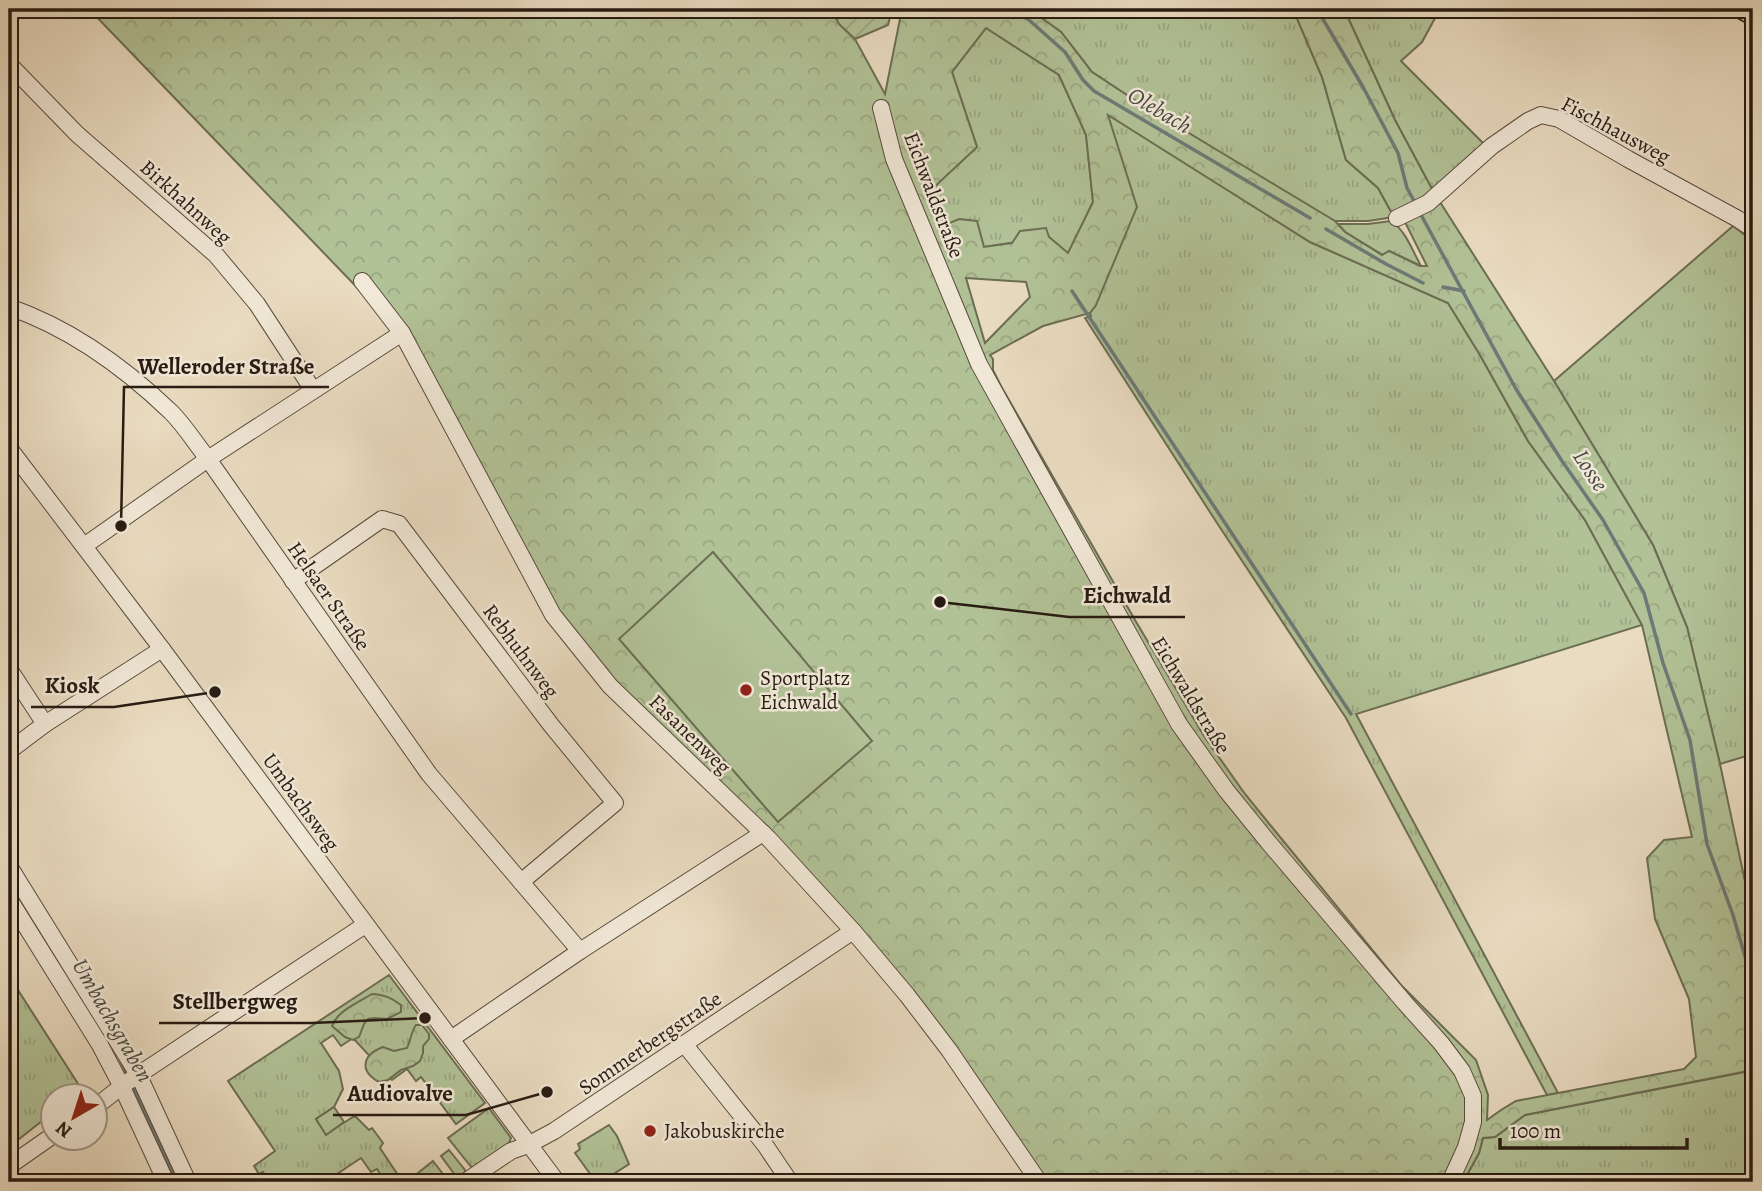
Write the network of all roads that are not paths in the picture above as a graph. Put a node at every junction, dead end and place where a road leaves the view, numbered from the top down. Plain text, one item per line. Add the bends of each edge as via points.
1 (1742, 9) edge
2 (1753, 15) edge
3 (9, 64) edge
4 (881, 108) dead end
5 (1398, 218) dead end
6 (1753, 229) edge
7 (362, 281) dead end
8 (9, 307) edge
9 (402, 333) junction
10 (313, 390) junction
11 (9, 448) edge
12 (208, 459) junction
13 (84, 546) junction
14 (293, 581) junction
15 (162, 649) junction
16 (9, 669) edge
17 (45, 724) junction
18 (9, 751) edge
19 (763, 833) junction
20 (9, 866) edge
21 (521, 882) junction
22 (9, 899) edge
23 (14, 920) edge
24 (365, 925) junction
25 (853, 932) junction
26 (580, 951) junction
27 (451, 1039) junction
28 (685, 1045) junction
29 (130, 1081) junction
30 (108, 1100) edge
31 (528, 1145) junction
32 (38, 1146) edge
33 (9, 1166) edge
34 (166, 1182) edge
35 (188, 1182) edge
36 (465, 1182) edge
37 (556, 1182) edge
38 (790, 1182) edge
39 (1039, 1182) edge
40 (1450, 1182) edge

1 - 2 main road
3 - 10 street, Birkhahnweg via 77,134 216,255 257,304
4 - 40 street, Eichwaldstraße via 894,159 979,364 1179,724 1269,844 1462,1071 1473,1096 1473,1122
5 - 6 street, Fischhausweg via 1427,203 1492,146 1541,115 1559,119
7 - 9 street, Fasanenweg
8 - 12 street, Helsaer Straße via 94,349 173,414
9 - 10 street
9 - 19 street, Fasanenweg via 553,615 610,686
10 - 12 street
11 - 13 street, Umbachsweg
12 - 13 street
12 - 14 street, Helsaer Straße
13 - 15 street, Umbachsweg
14 - 21 street, Helsaer Straße via 429,774
14 - 21 street, Rebhuhnweg via 382,519 400,524 615,803
15 - 17 street
15 - 24 street, Umbachsweg
16 - 17 street
17 - 18 street
19 - 25 street, Fasanenweg
19 - 26 street
20 - 29 street
21 - 26 street, Helsaer Straße
22 - 23 street
23 - 29 street
24 - 27 street, Umbachsweg
24 - 29 street
25 - 28 street, Sommerbergstraße
25 - 39 street, Fasanenweg via 949,1050
26 - 27 street
27 - 31 street, Umbachsweg
28 - 31 street, Sommerbergstraße
28 - 38 street
29 - 30 street
29 - 34 street
29 - 35 street
31 - 36 street, Sommerbergstraße
31 - 37 street, Umbachsweg
32 - 33 street

